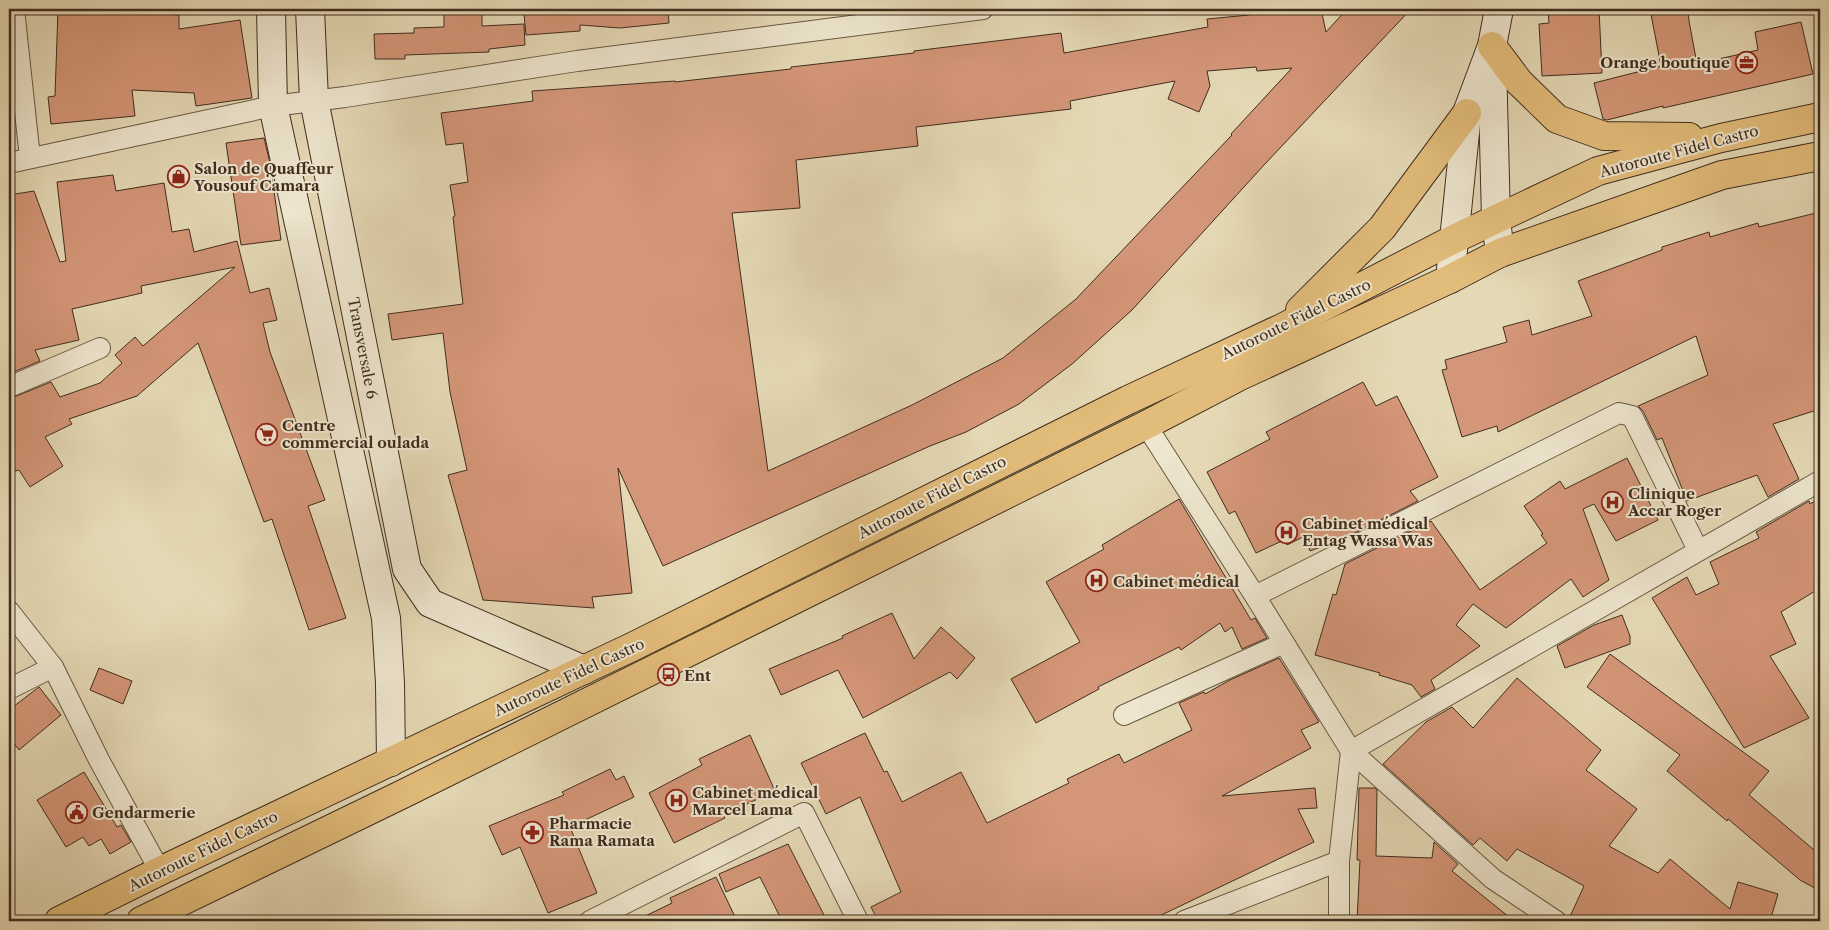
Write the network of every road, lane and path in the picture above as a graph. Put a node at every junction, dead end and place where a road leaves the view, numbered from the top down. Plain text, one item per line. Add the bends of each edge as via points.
1 (14, 9) edge
2 (271, 9) edge
3 (310, 9) edge
4 (983, 9) edge
5 (1499, 9) edge
6 (1492, 46) junction
7 (314, 100) junction
8 (273, 106) junction
9 (1466, 113) junction
10 (1820, 117) edge
11 (1721, 138) junction
12 (1820, 156) edge
13 (30, 158) junction
14 (9, 163) edge
15 (1496, 220) junction
16 (1454, 239) junction
17 (1500, 253) junction
18 (1450, 279) junction
19 (1282, 328) junction
20 (100, 348) dead end
21 (9, 387) edge
22 (1146, 425) junction
23 (1820, 481) edge
24 (1698, 550) junction
25 (1256, 596) junction
26 (9, 611) edge
27 (1284, 643) junction
28 (53, 667) junction
29 (584, 670) junction
30 (9, 688) edge
31 (1124, 715) dead end
32 (1350, 751) junction
33 (390, 762) junction
34 (404, 793) junction
35 (1340, 861) junction
36 (160, 871) junction
37 (59, 921) edge
38 (140, 921) edge
39 (590, 921) edge
40 (858, 921) edge
41 (1184, 921) edge
42 (1339, 921) edge
43 (1556, 921) edge

1 - 13 street
2 - 8 main road
3 - 7 main road, Transversale 6
4 - 7 street via 577,61
5 - 6 main road
6 - 9 main road
6 - 11 highway via 1519,82 1557,119 1604,136
6 - 15 main road
7 - 8 street
7 - 29 main road, Transversale 6 via 407,569 430,603
8 - 13 street
8 - 33 main road via 386,618
9 - 16 main road
9 - 19 highway via 1382,228
10 - 11 highway, Autoroute Fidel Castro
11 - 15 highway, Autoroute Fidel Castro via 1598,171
12 - 17 highway, Autoroute Fidel Castro via 1722,175
13 - 14 street
15 - 16 highway, Autoroute Fidel Castro
15 - 17 main road
16 - 18 main road
16 - 19 highway, Autoroute Fidel Castro
17 - 18 highway, Autoroute Fidel Castro
18 - 22 highway, Autoroute Fidel Castro via 1240,376
19 - 29 highway, Autoroute Fidel Castro via 1128,400
20 - 21 street
22 - 25 street
22 - 34 highway, Autoroute Fidel Castro
23 - 24 street
24 - 25 street via 1632,416 1619,413
24 - 32 street
25 - 27 street
26 - 28 street
27 - 31 street
27 - 32 street
28 - 30 street
28 - 36 street
29 - 33 highway, Autoroute Fidel Castro
32 - 35 street
32 - 43 street via 1493,878
33 - 34 highway
33 - 36 highway, Autoroute Fidel Castro
34 - 38 highway, Autoroute Fidel Castro
35 - 41 street
35 - 42 street
36 - 37 highway, Autoroute Fidel Castro
39 - 40 street via 804,813

